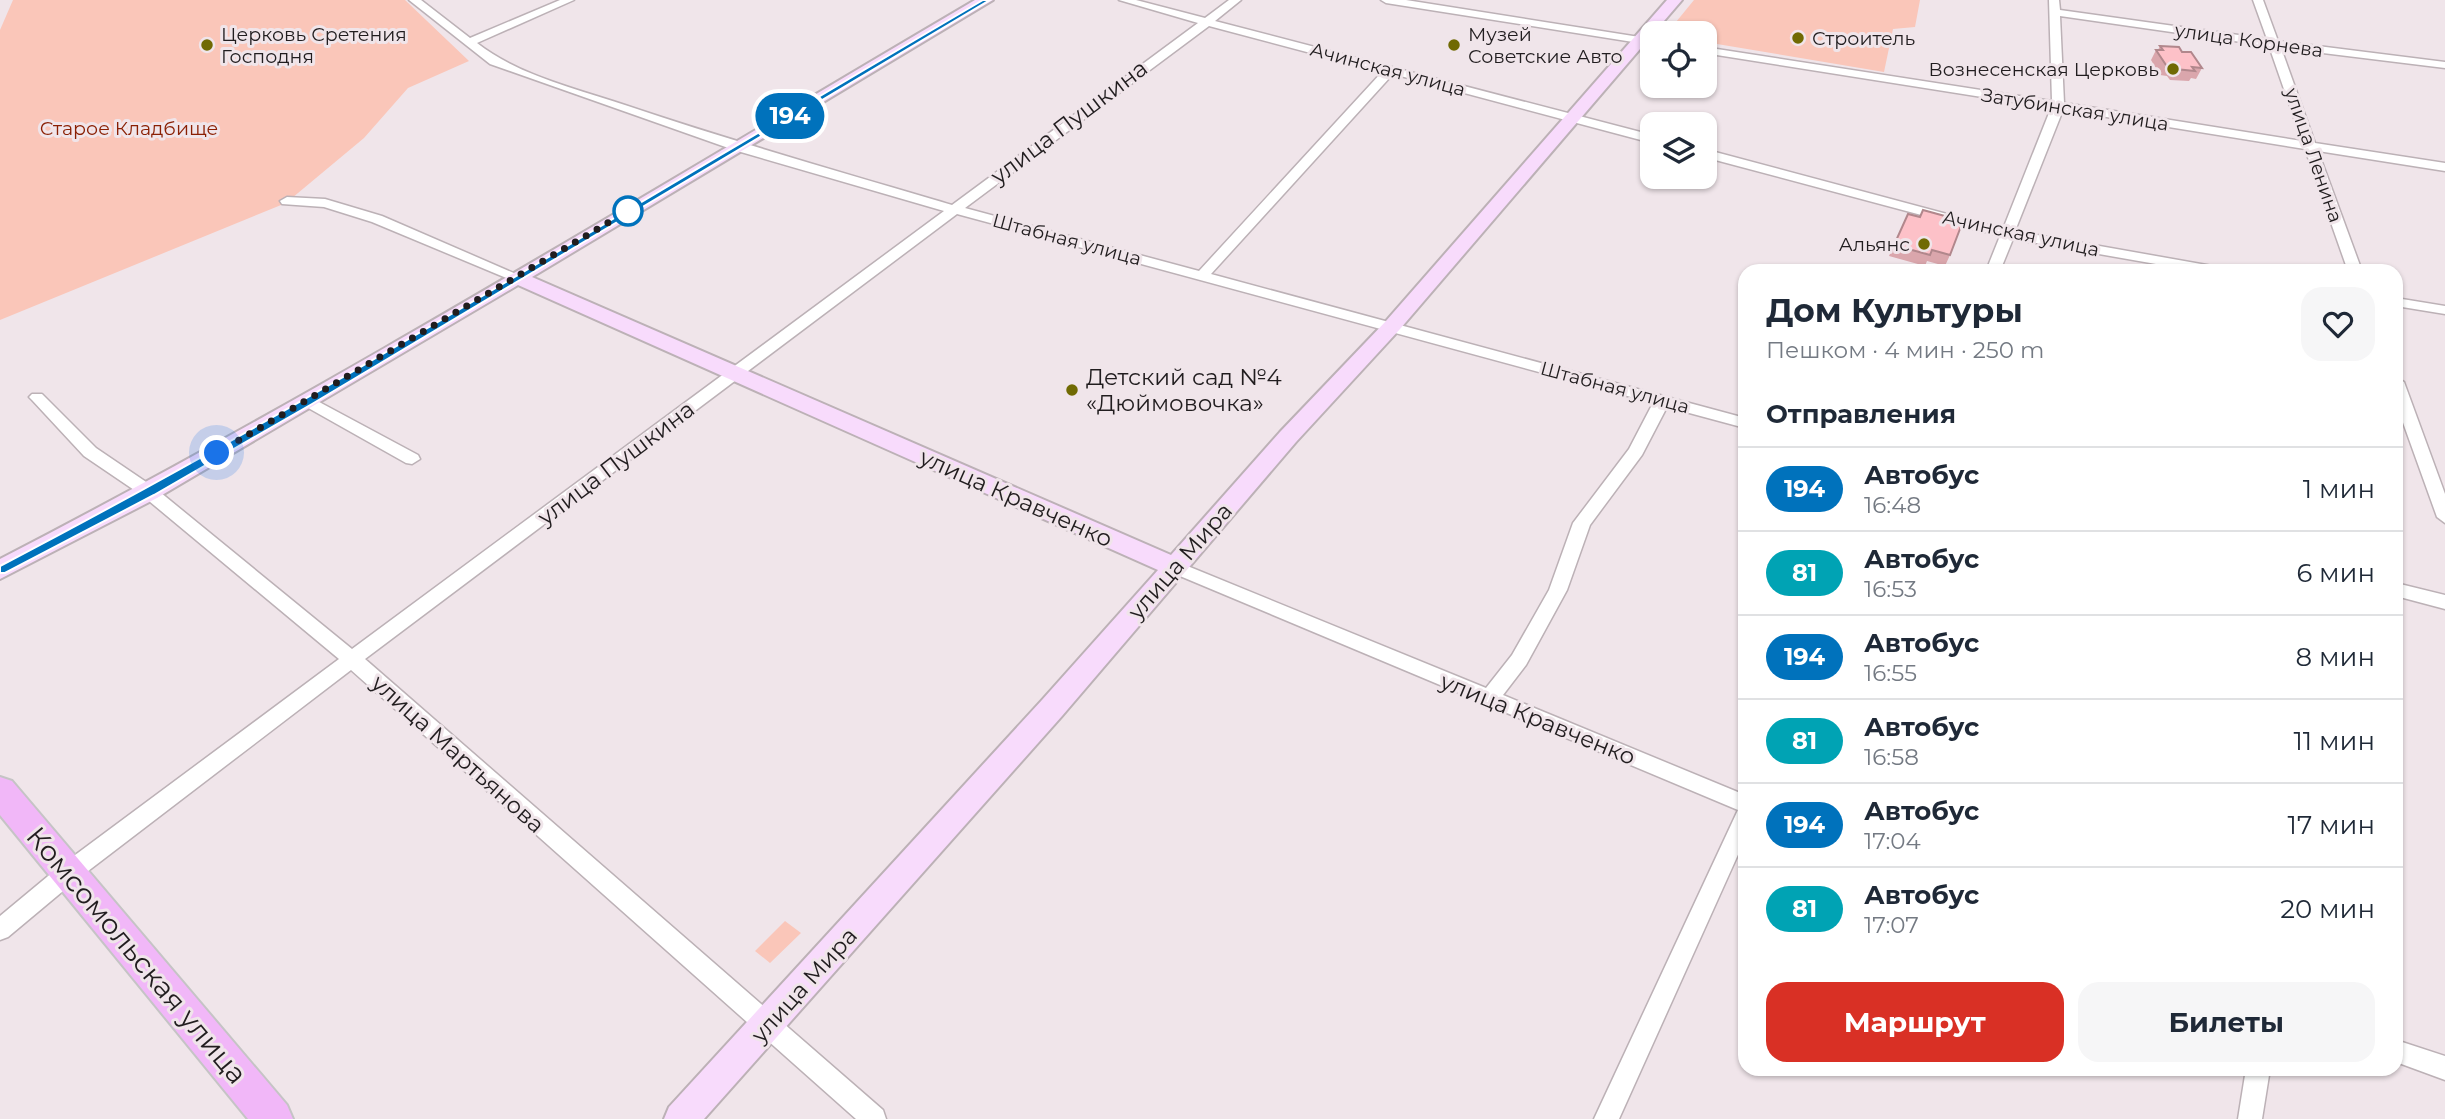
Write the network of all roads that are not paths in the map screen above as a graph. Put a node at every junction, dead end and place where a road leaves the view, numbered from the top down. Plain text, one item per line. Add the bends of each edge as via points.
1 (569, 0) edge
2 (986, 0) edge
3 (1124, 0) edge
4 (1236, 0) edge
5 (1386, 0) edge
6 (1675, 0) edge
7 (2258, 0) edge
8 (419, 1) edge
9 (2054, 6) edge
10 (1660, 21) edge
11 (1205, 22) junction
12 (1640, 40) edge
13 (468, 44) junction
14 (2276, 44) junction
15 (1640, 47) edge
16 (1717, 52) edge
17 (2445, 65) edge
18 (1391, 69) junction
19 (2058, 107) junction
20 (1572, 118) junction
21 (1640, 136) edge
22 (2309, 146) junction
23 (738, 147) junction
24 (1717, 156) edge
25 (2445, 167) edge
26 (287, 201) dead end
27 (953, 209) junction
28 (2008, 234) junction
29 (1996, 264) edge
30 (2178, 264) edge
31 (2352, 264) edge
32 (1203, 275) junction
33 (516, 277) junction
34 (2403, 303) edge
35 (2445, 310) edge
36 (1393, 325) junction
37 (734, 375) junction
38 (37, 397) dead end
39 (1663, 400) junction
40 (308, 401) junction
41 (2403, 401) edge
42 (1738, 421) edge
43 (412, 459) dead end
44 (149, 492) junction
45 (2445, 517) edge
46 (1174, 567) junction
47 (0, 570) edge
48 (2403, 592) edge
49 (2445, 603) edge
50 (352, 659) junction
51 (1489, 699) junction
52 (0, 791) edge
53 (1738, 801) edge
54 (1738, 831) edge
55 (67, 874) junction
56 (0, 930) edge
57 (767, 1026) junction
58 (2403, 1053) edge
59 (2445, 1068) edge
60 (2257, 1076) edge
61 (273, 1119) edge
62 (681, 1119) edge
63 (874, 1119) edge
64 (1606, 1119) edge
65 (2250, 1119) edge

1 - 13 street
2 - 23 street
3 - 11 street, Ачинская улица
4 - 11 street, улица Пушкина
5 - 12 street
6 - 10 street, улица Мира
7 - 14 street, улица Ленина
8 - 13 street, Штабная улица
9 - 14 street, улица Корнева
9 - 19 street
11 - 18 street, Ачинская улица
11 - 27 street, улица Пушкина
13 - 23 street, Штабная улица via 494,62
14 - 17 street, улица Корнева
14 - 22 street, улица Ленина
15 - 20 street, улица Мира
16 - 19 street, Затубинская улица
18 - 20 street, Ачинская улица
18 - 32 street
19 - 22 street, Затубинская улица
19 - 28 street
20 - 21 street, Ачинская улица
20 - 36 street, улица Мира
22 - 25 street, Затубинская улица
22 - 31 street, улица Ленина
23 - 27 street, Штабная улица
23 - 33 street
24 - 28 street, Ачинская улица
26 - 33 street, улица Кравченко via 325,203 377,219
27 - 32 street, Штабная улица
27 - 37 street, улица Пушкина
28 - 29 street
28 - 30 street, Ачинская улица
32 - 36 street, Штабная улица
33 - 37 street, улица Кравченко
33 - 40 street
34 - 35 street
36 - 39 street, Штабная улица
36 - 46 street, улица Мира
37 - 46 street, улица Кравченко
37 - 50 street, улица Пушкина
38 - 44 street, улица Мартьянова via 90,452
39 - 42 street, Штабная улица
39 - 51 street via 1636,451 1582,523 1558,590 1520,660
40 - 43 street
40 - 44 street
41 - 45 street
44 - 47 street
44 - 50 street, улица Мартьянова
46 - 51 street, улица Кравченко
46 - 57 street, улица Мира
48 - 49 street
50 - 55 street, улица Пушкина
50 - 57 street, улица Мартьянова
51 - 53 street, улица Кравченко
52 - 55 main road, Комсомольская улица
54 - 64 street
55 - 56 street, улица Пушкина
55 - 61 main road, Комсомольская улица
57 - 62 street, улица Мира
57 - 63 street, улица Мартьянова
58 - 59 street
60 - 65 street

